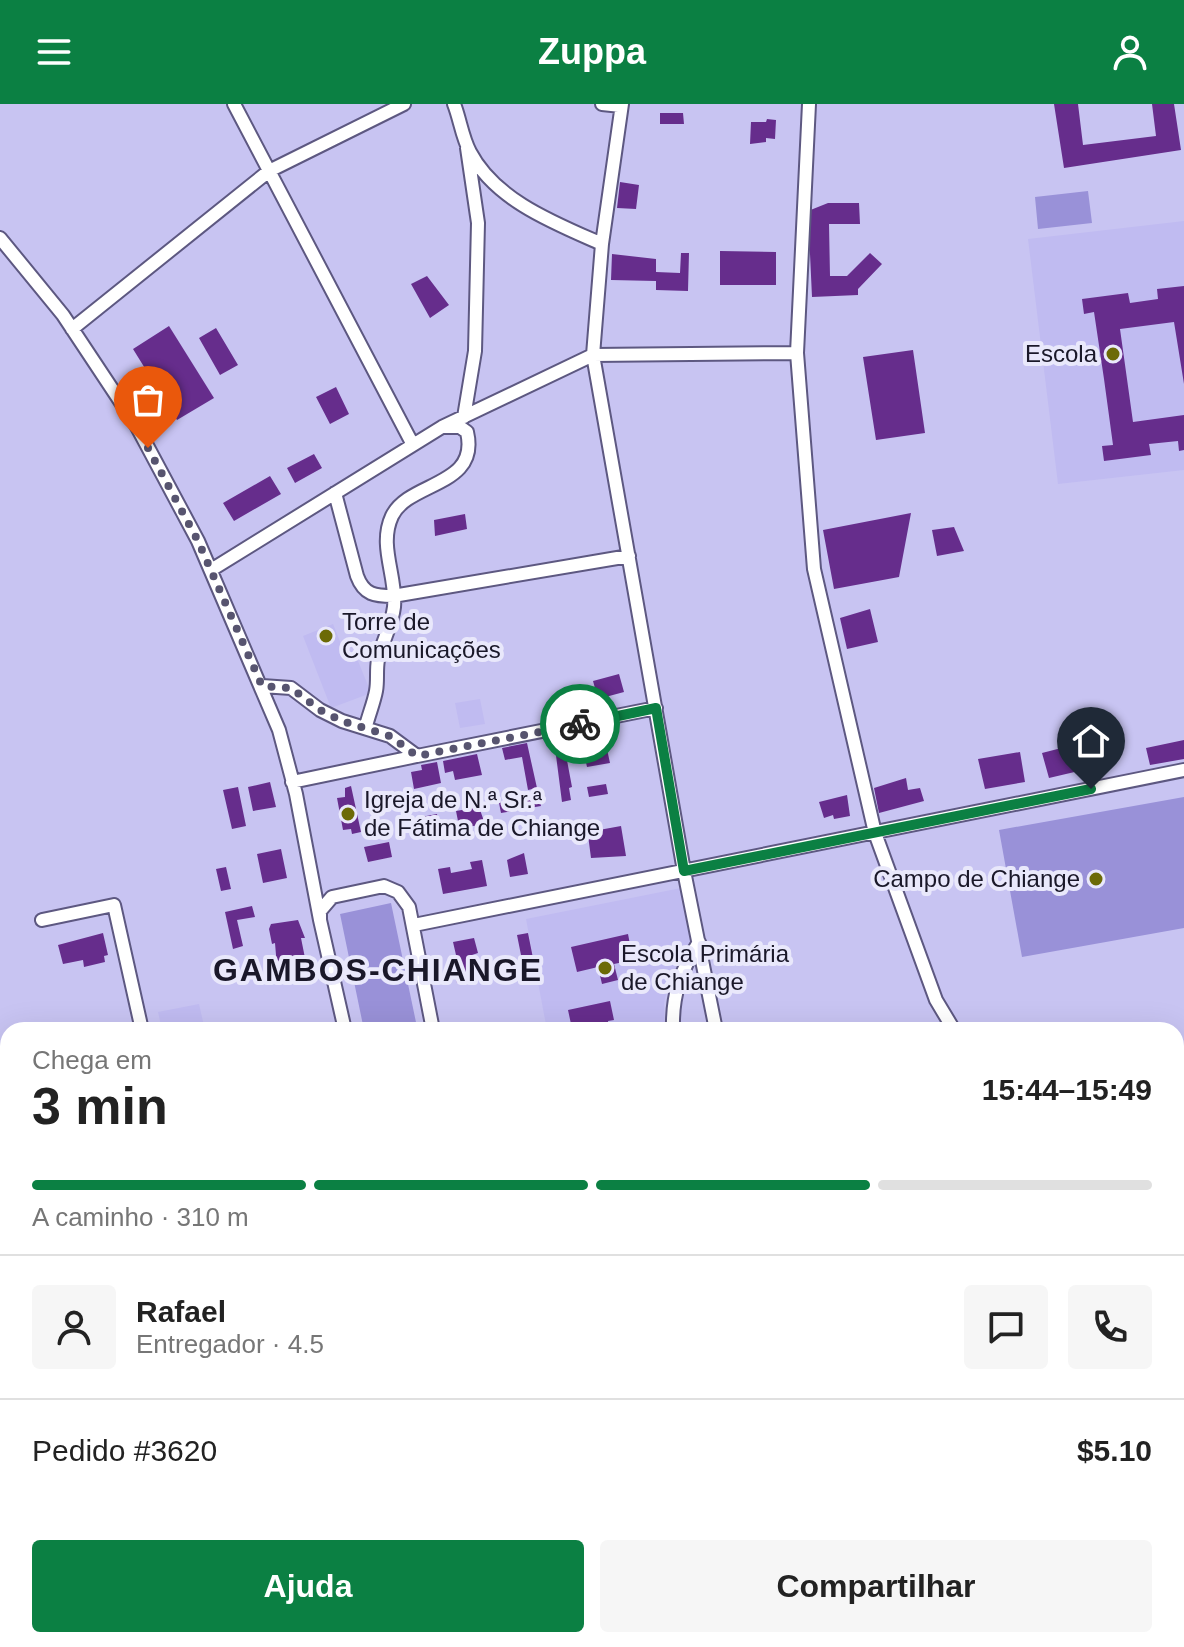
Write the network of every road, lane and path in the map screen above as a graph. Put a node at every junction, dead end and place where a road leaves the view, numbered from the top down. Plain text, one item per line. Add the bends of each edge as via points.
1 (234, 104) edge
2 (404, 104) edge
3 (454, 104) edge
4 (602, 104) edge
5 (809, 104) edge
6 (621, 105) edge
7 (467, 148) junction
8 (269, 171) junction
9 (0, 238) edge
10 (602, 244) junction
11 (72, 329) junction
12 (797, 353) junction
13 (593, 355) junction
14 (464, 417) junction
15 (442, 427) junction
16 (413, 445) junction
17 (335, 493) junction
18 (629, 556) junction
19 (211, 570) junction
20 (393, 596) junction
21 (262, 686) junction
22 (656, 708) junction
23 (366, 726) junction
24 (417, 756) junction
25 (1184, 770) edge
26 (292, 782) junction
27 (875, 833) junction
28 (684, 871) junction
29 (42, 920) dead end
30 (320, 920) junction
31 (414, 925) junction
32 (699, 942) junction
33 (140, 1022) edge
34 (343, 1022) edge
35 (432, 1022) edge
36 (673, 1022) edge
37 (714, 1022) edge
38 (949, 1022) edge

1 - 8 street
2 - 8 street
3 - 7 street
4 - 6 street
5 - 12 street
6 - 10 street
7 - 10 street via 482,174 513,199
7 - 14 street via 478,223 475,351
8 - 11 street
8 - 16 street
9 - 11 street
10 - 13 street
11 - 19 street via 136,425
12 - 13 street
12 - 27 street via 814,569
13 - 14 street
13 - 18 street
14 - 15 street
15 - 16 street
15 - 20 street via 460,427 469,442 450,478 409,498 393,513 387,560
16 - 17 street
17 - 19 street
17 - 20 street via 361,587 370,595
18 - 20 street
18 - 22 street
19 - 21 street
20 - 23 street
21 - 23 street via 291,688 320,710
21 - 26 street
22 - 24 street
22 - 28 street
23 - 24 street
24 - 26 street
25 - 27 street
26 - 30 street
27 - 28 street
27 - 38 street via 936,1000
28 - 31 street
28 - 32 street
29 - 33 street via 114,905
30 - 31 street via 320,911 332,897 384,886 405,899
30 - 34 street
31 - 35 street
32 - 36 street via 677,980
32 - 37 street

